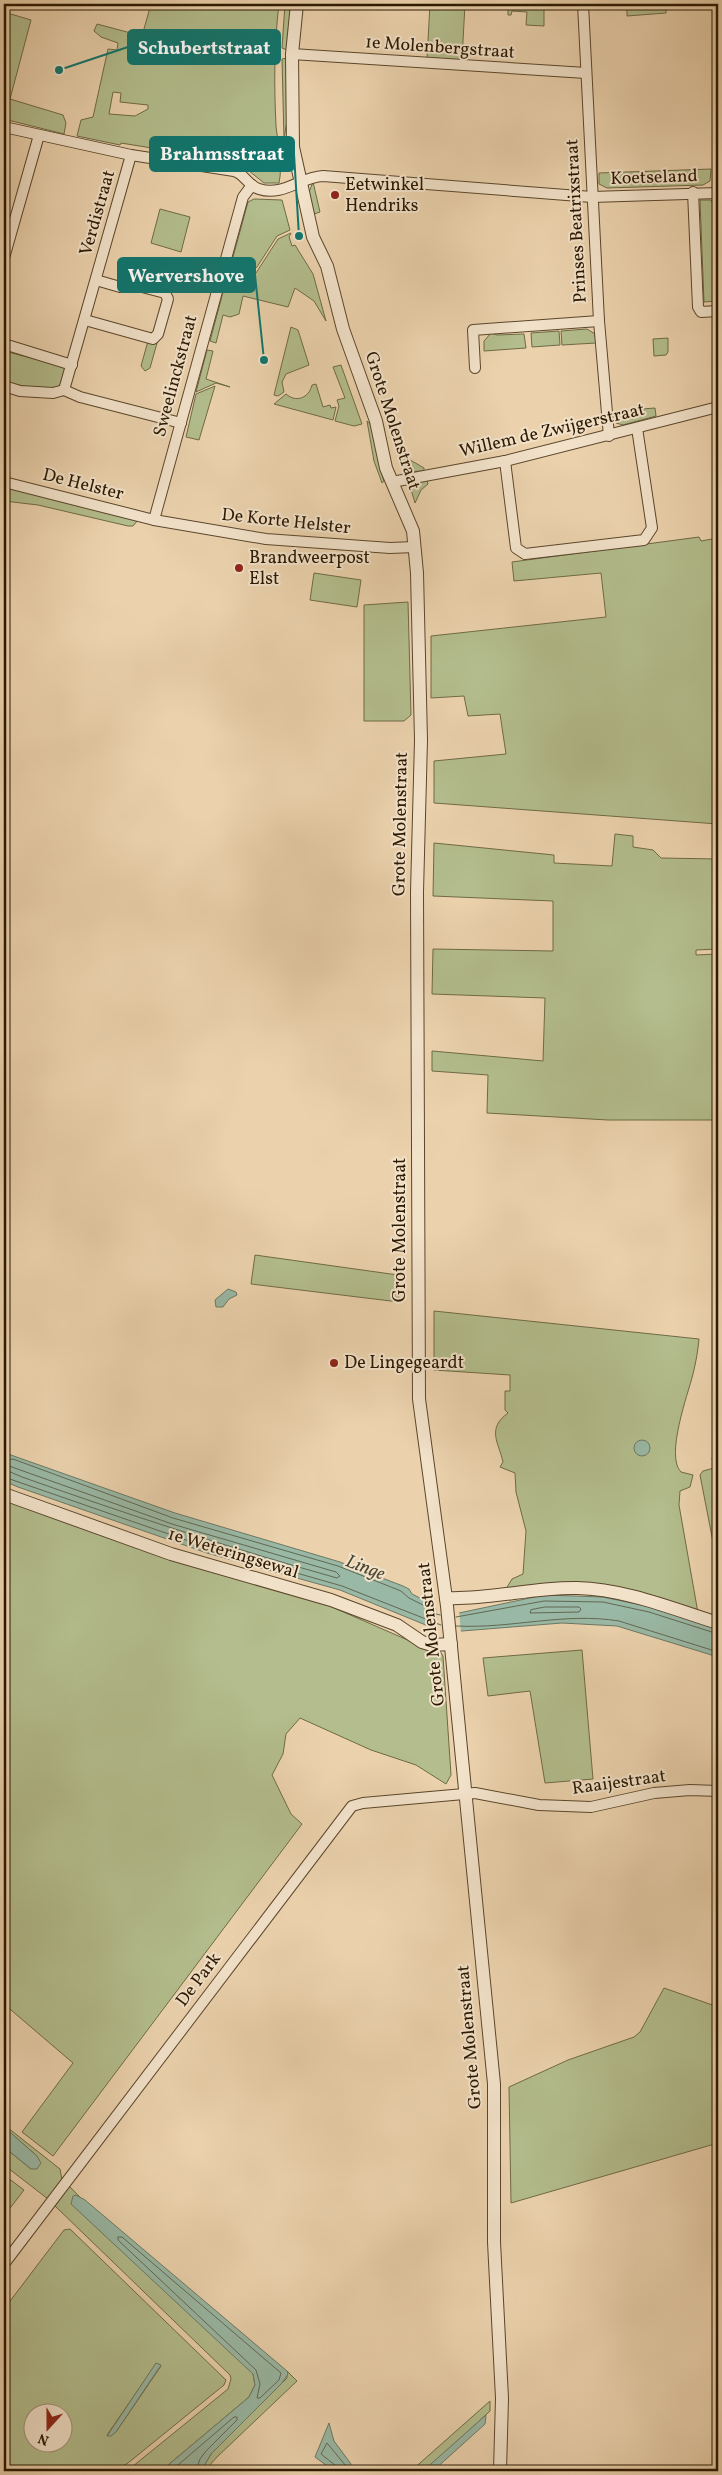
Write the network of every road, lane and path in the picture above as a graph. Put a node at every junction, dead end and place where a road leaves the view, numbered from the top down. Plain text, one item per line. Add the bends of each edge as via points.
1 (297, 4) edge
2 (583, 4) edge
3 (718, 44) edge
4 (292, 54) junction
5 (586, 73) junction
6 (718, 112) edge
7 (4, 127) edge
8 (39, 135) junction
9 (131, 155) junction
10 (301, 182) junction
11 (252, 185) junction
12 (692, 192) junction
13 (718, 192) edge
14 (592, 197) junction
15 (4, 258) edge
16 (96, 280) junction
17 (718, 311) edge
18 (85, 320) junction
19 (599, 321) junction
20 (4, 344) edge
21 (72, 365) junction
22 (475, 368) dead end
23 (4, 386) edge
24 (64, 390) junction
25 (718, 407) edge
26 (181, 423) junction
27 (637, 428) junction
28 (609, 436) junction
29 (505, 461) junction
30 (4, 482) edge
31 (392, 482) junction
32 (154, 520) junction
33 (415, 547) junction
34 (4, 1494) edge
35 (447, 1602) junction
36 (718, 1623) edge
37 (451, 1639) junction
38 (718, 1791) edge
39 (465, 1793) junction
40 (4, 2264) edge
41 (500, 2471) edge

1 - 4 street, Grote Molenstraat
2 - 5 street, Prinses Beatrixstraat
3 - 6 street
4 - 5 street, 1e Molenbergstraat
4 - 10 street, Grote Molenstraat via 293,148
5 - 14 street, Prinses Beatrixstraat
6 - 13 street
7 - 8 street, Koetseland
8 - 9 street, Koetseland
8 - 15 street
9 - 11 street, Koetseland via 239,172
9 - 16 street, Verdistraat
10 - 11 street, Koetseland via 278,192
10 - 14 street, Koetseland via 323,176
10 - 31 street, Grote Molenstraat via 313,237 327,266 343,328 376,421
11 - 26 street, Sweelinckstraat via 243,197
12 - 13 street, Koetseland
12 - 14 street, Koetseland
12 - 17 street via 698,307 701,312
14 - 19 street, Prinses Beatrixstraat
16 - 18 street, Verdistraat
16 - 18 street, Verdistraat via 120,287 127,283 165,293 168,299 154,339
18 - 21 street, Verdistraat
19 - 22 street via 473,330
19 - 28 street, Prinses Beatrixstraat
20 - 21 street
21 - 24 street, Verdistraat
23 - 24 street via 45,393
24 - 26 street
25 - 27 street, Willem de Zwijgerstraat
26 - 32 street, Sweelinckstraat
27 - 28 street, Willem de Zwijgerstraat
27 - 29 street via 652,528 644,540 525,554 516,548
28 - 29 street, Willem de Zwijgerstraat
29 - 31 street, Willem de Zwijgerstraat
30 - 32 street, De Helster
31 - 33 street, Grote Molenstraat via 413,531
32 - 33 street, De Korte Helster via 266,539
33 - 35 street, Grote Molenstraat via 421,740 417,892 419,1399
34 - 37 street, 1e Weteringsewal via 171,1554 331,1600 397,1625 422,1642 432,1645
35 - 36 street via 577,1588 611,1592
35 - 37 street, Grote Molenstraat
37 - 39 street, Grote Molenstraat
38 - 39 street, Raaijestraat via 654,1793 591,1807
39 - 40 street, De Park via 352,1806
39 - 41 street, Grote Molenstraat via 494,2084 494,2242 502,2398

